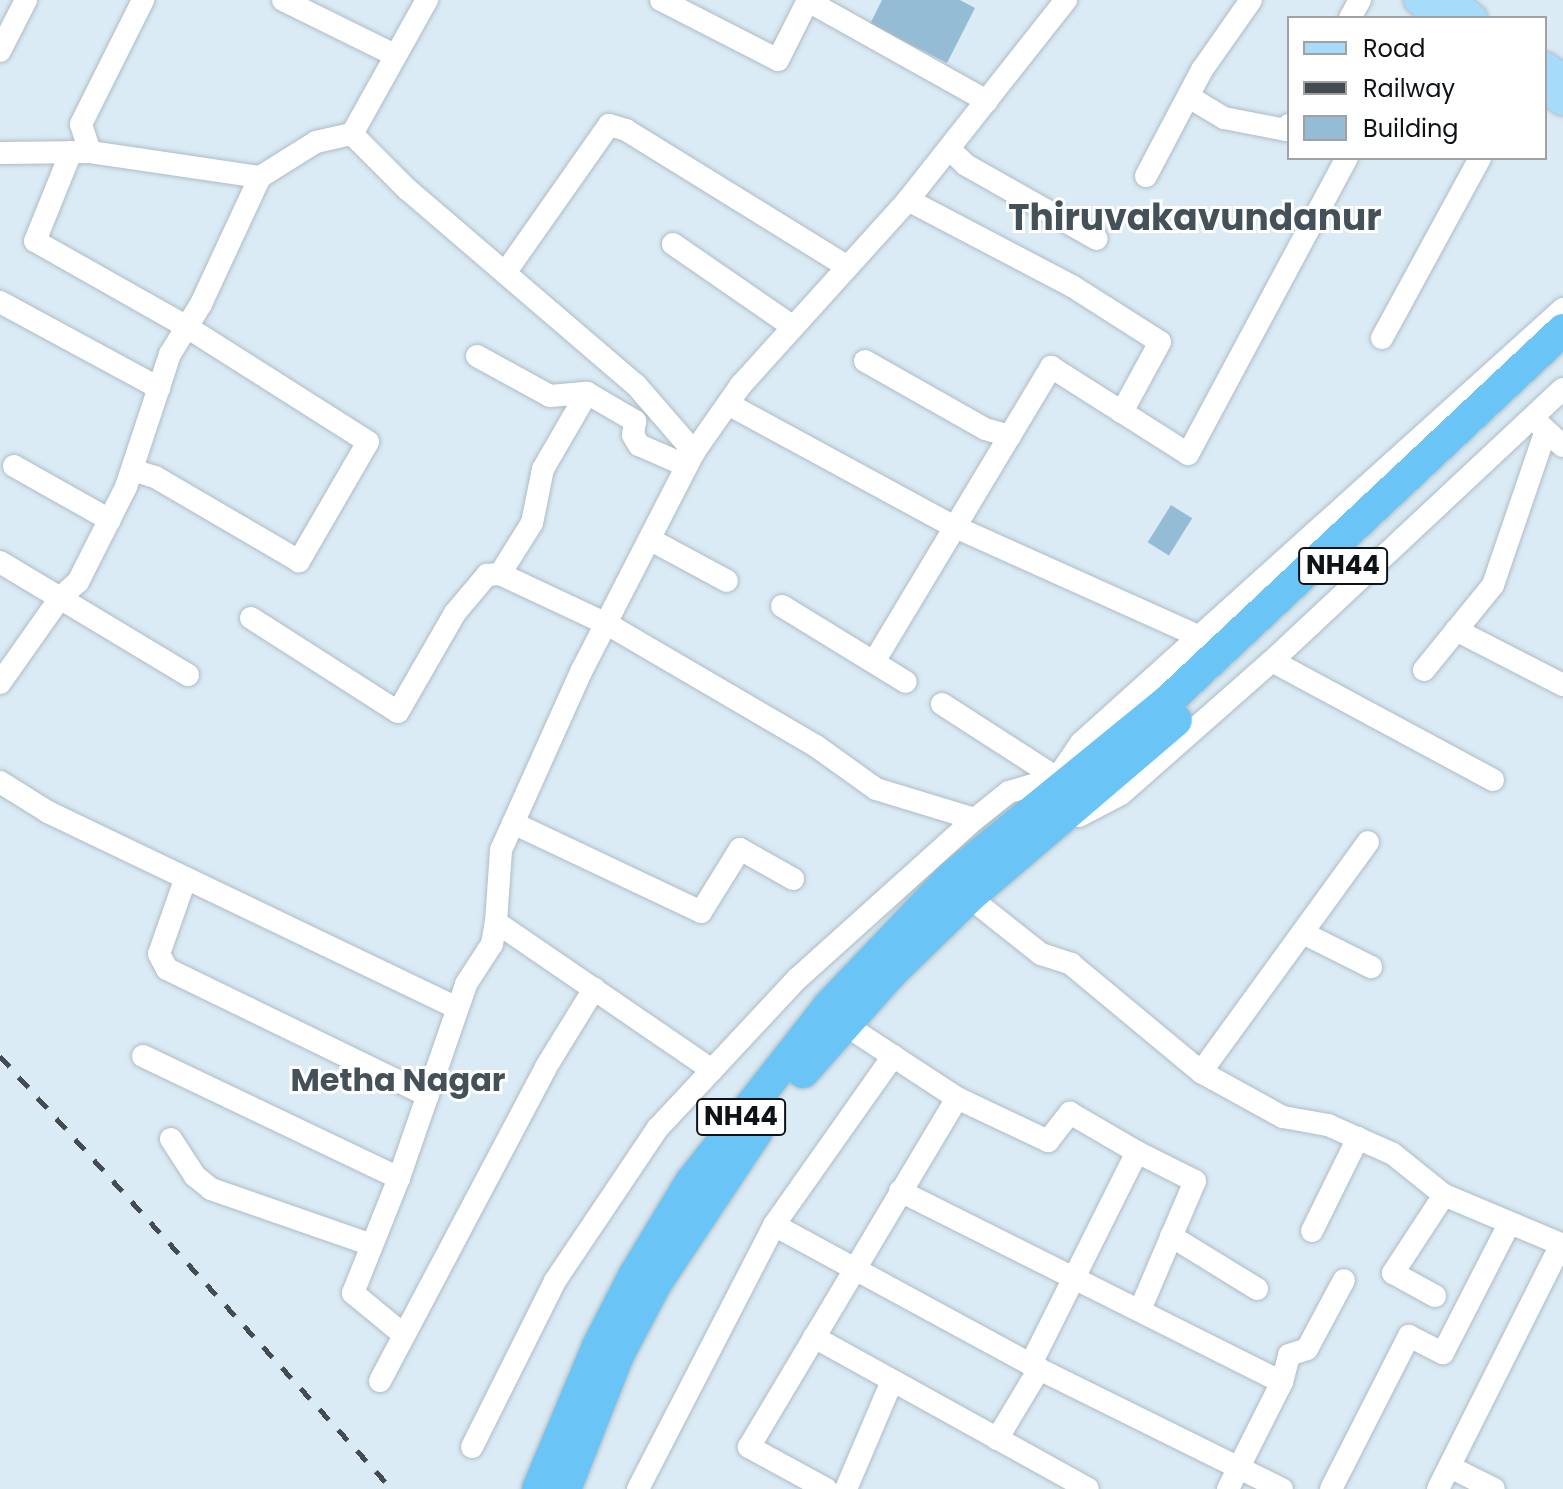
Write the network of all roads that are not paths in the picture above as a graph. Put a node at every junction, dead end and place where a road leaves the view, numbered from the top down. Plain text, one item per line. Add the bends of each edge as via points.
1 (26, 0) edge
2 (143, 0) edge
3 (283, 0) edge
4 (427, 0) edge
5 (661, 0) edge
6 (808, 0) edge
7 (1251, 0) edge
8 (1062, 1) edge
9 (0, 51) edge
10 (395, 55) junction
11 (1189, 97) junction
12 (987, 101) junction
13 (1287, 128) edge
14 (352, 134) junction
15 (949, 149) junction
16 (80, 152) junction
17 (0, 153) edge
18 (1346, 160) edge
19 (1479, 160) edge
20 (1146, 176) dead end
21 (260, 177) junction
22 (908, 200) junction
23 (1097, 239) dead end
24 (673, 244) dead end
25 (846, 266) junction
26 (505, 273) junction
27 (0, 302) edge
28 (1563, 309) edge
29 (792, 326) junction
30 (187, 327) junction
31 (1382, 338) dead end
32 (1557, 346) edge
33 (477, 356) dead end
34 (865, 361) dead end
35 (159, 388) junction
36 (1563, 389) edge
37 (587, 393) junction
38 (728, 404) junction
39 (1122, 412) junction
40 (1547, 432) edge
41 (1010, 436) junction
42 (690, 459) junction
43 (14, 466) dead end
44 (132, 470) junction
45 (110, 520) junction
46 (955, 527) junction
47 (651, 540) junction
48 (0, 562) edge
49 (500, 574) junction
50 (727, 581) dead end
51 (60, 598) junction
52 (782, 606) dead end
53 (251, 618) dead end
54 (609, 625) junction
55 (1456, 630) junction
56 (1198, 636) junction
57 (875, 660) junction
58 (1272, 661) junction
59 (1424, 670) dead end
60 (188, 675) dead end
61 (906, 682) dead end
62 (0, 683) edge
63 (1563, 685) edge
64 (942, 704) dead end
65 (1057, 778) junction
66 (1493, 780) dead end
67 (0, 782) edge
68 (975, 819) junction
69 (513, 823) junction
70 (1039, 823) junction
71 (1368, 842) dead end
72 (793, 879) dead end
73 (185, 880) junction
74 (969, 897) junction
75 (496, 922) junction
76 (1305, 934) junction
77 (1371, 967) dead end
78 (594, 989) junction
79 (458, 1008) junction
80 (844, 1024) junction
81 (143, 1056) dead end
82 (893, 1056) junction
83 (712, 1070) junction
84 (1201, 1072) junction
85 (428, 1096) junction
86 (957, 1098) junction
87 (1358, 1138) junction
88 (171, 1139) dead end
89 (1137, 1152) junction
90 (399, 1178) junction
91 (900, 1191) junction
92 (1444, 1195) junction
93 (1509, 1224) junction
94 (774, 1225) junction
95 (1312, 1231) dead end
96 (1171, 1236) junction
97 (372, 1245) junction
98 (1562, 1245) edge
99 (856, 1268) junction
100 (1074, 1277) junction
101 (1344, 1280) dead end
102 (1257, 1289) dead end
103 (1435, 1296) dead end
104 (1140, 1310) junction
105 (404, 1335) junction
106 (814, 1337) junction
107 (1035, 1366) junction
108 (380, 1381) dead end
109 (892, 1381) junction
110 (1282, 1382) junction
111 (997, 1439) junction
112 (472, 1447) dead end
113 (1450, 1467) junction
114 (1240, 1468) junction
115 (642, 1487) edge
116 (538, 1489) edge
117 (565, 1489) edge
118 (826, 1489) edge
119 (846, 1489) edge
120 (1088, 1489) edge
121 (1228, 1489) edge
122 (1282, 1489) edge
123 (1331, 1489) edge
124 (1438, 1489) edge
125 (1494, 1489) edge

1 - 9 street
2 - 16 street via 81,124
3 - 10 street
4 - 10 street
5 - 6 street via 778,60
6 - 12 street
7 - 11 street
8 - 12 street
10 - 14 street
11 - 13 street via 1224,118
11 - 20 street
12 - 15 street
14 - 21 street via 316,142
14 - 26 street
15 - 22 street
15 - 23 street via 966,165
16 - 17 street
16 - 21 street
16 - 30 street via 35,241
18 - 39 street via 1188,454
19 - 31 street
21 - 30 street
22 - 25 street
22 - 39 street via 1072,286 1160,342
24 - 29 street
25 - 26 street via 626,130 609,125
25 - 29 street
26 - 42 street via 636,385
27 - 35 street
28 - 56 street
29 - 38 street
30 - 35 street via 170,354
30 - 44 street via 368,442 299,561 155,477
32 - 70 highway, NH44 via 1114,761
33 - 37 street via 550,396
34 - 41 street via 985,429
35 - 44 street
36 - 40 street
37 - 42 street via 635,421 633,435 639,445
37 - 49 street via 543,469 532,523
38 - 42 street
38 - 46 street
39 - 41 street via 1051,367
40 - 55 street via 1493,585
40 - 58 street
41 - 46 street
42 - 47 street
43 - 45 street
44 - 45 street
45 - 51 street via 78,582
46 - 56 street
46 - 57 street
47 - 50 street
47 - 54 street
48 - 51 street
49 - 53 street via 487,575 455,613 398,712
49 - 54 street
51 - 60 street
51 - 62 street
52 - 57 street
54 - 68 street via 816,746 876,789
54 - 69 street via 582,670
55 - 59 street
55 - 63 street
56 - 65 street via 1081,743
57 - 61 street
58 - 66 street
58 - 70 street via 1121,794
64 - 65 street
65 - 68 street via 1009,792
65 - 70 street
67 - 73 street via 48,812
68 - 83 street via 797,979
69 - 72 street via 701,912 740,849
69 - 75 street via 501,850
70 - 74 highway, NH44
70 - 116 highway, NH44 via 952,877 828,1007 691,1182 598,1346
71 - 76 street
73 - 79 street
73 - 85 street via 159,954 167,969
74 - 80 highway, NH44
74 - 84 street via 1041,954 1071,964
75 - 78 street
75 - 79 street via 492,944
76 - 77 street
76 - 84 street
78 - 83 street
78 - 105 street via 546,1067
79 - 85 street
80 - 82 street
80 - 117 highway, NH44 via 767,1118 656,1283 618,1355
81 - 90 street
82 - 86 street
82 - 94 street
83 - 112 street via 658,1128 555,1281
84 - 87 street via 1283,1117 1328,1125
85 - 90 street
86 - 89 street via 1048,1141 1070,1113
86 - 91 street
87 - 92 street via 1393,1154
87 - 95 street
88 - 97 street via 195,1176 211,1189
89 - 96 street via 1195,1181
89 - 100 street
90 - 97 street
91 - 99 street
91 - 100 street
92 - 93 street
92 - 103 street via 1393,1273
93 - 98 street
93 - 123 street via 1443,1353 1409,1336
94 - 99 street
94 - 115 street
96 - 102 street
96 - 104 street
97 - 105 street via 353,1293
98 - 113 street
99 - 106 street
99 - 107 street
100 - 104 street
100 - 107 street
101 - 110 street via 1307,1349 1289,1355
104 - 110 street
105 - 108 street
106 - 109 street
106 - 118 street via 749,1447
107 - 111 street
107 - 114 street
109 - 111 street
109 - 119 street
110 - 114 street
111 - 120 street
113 - 124 street
113 - 125 street
114 - 121 street
114 - 122 street

